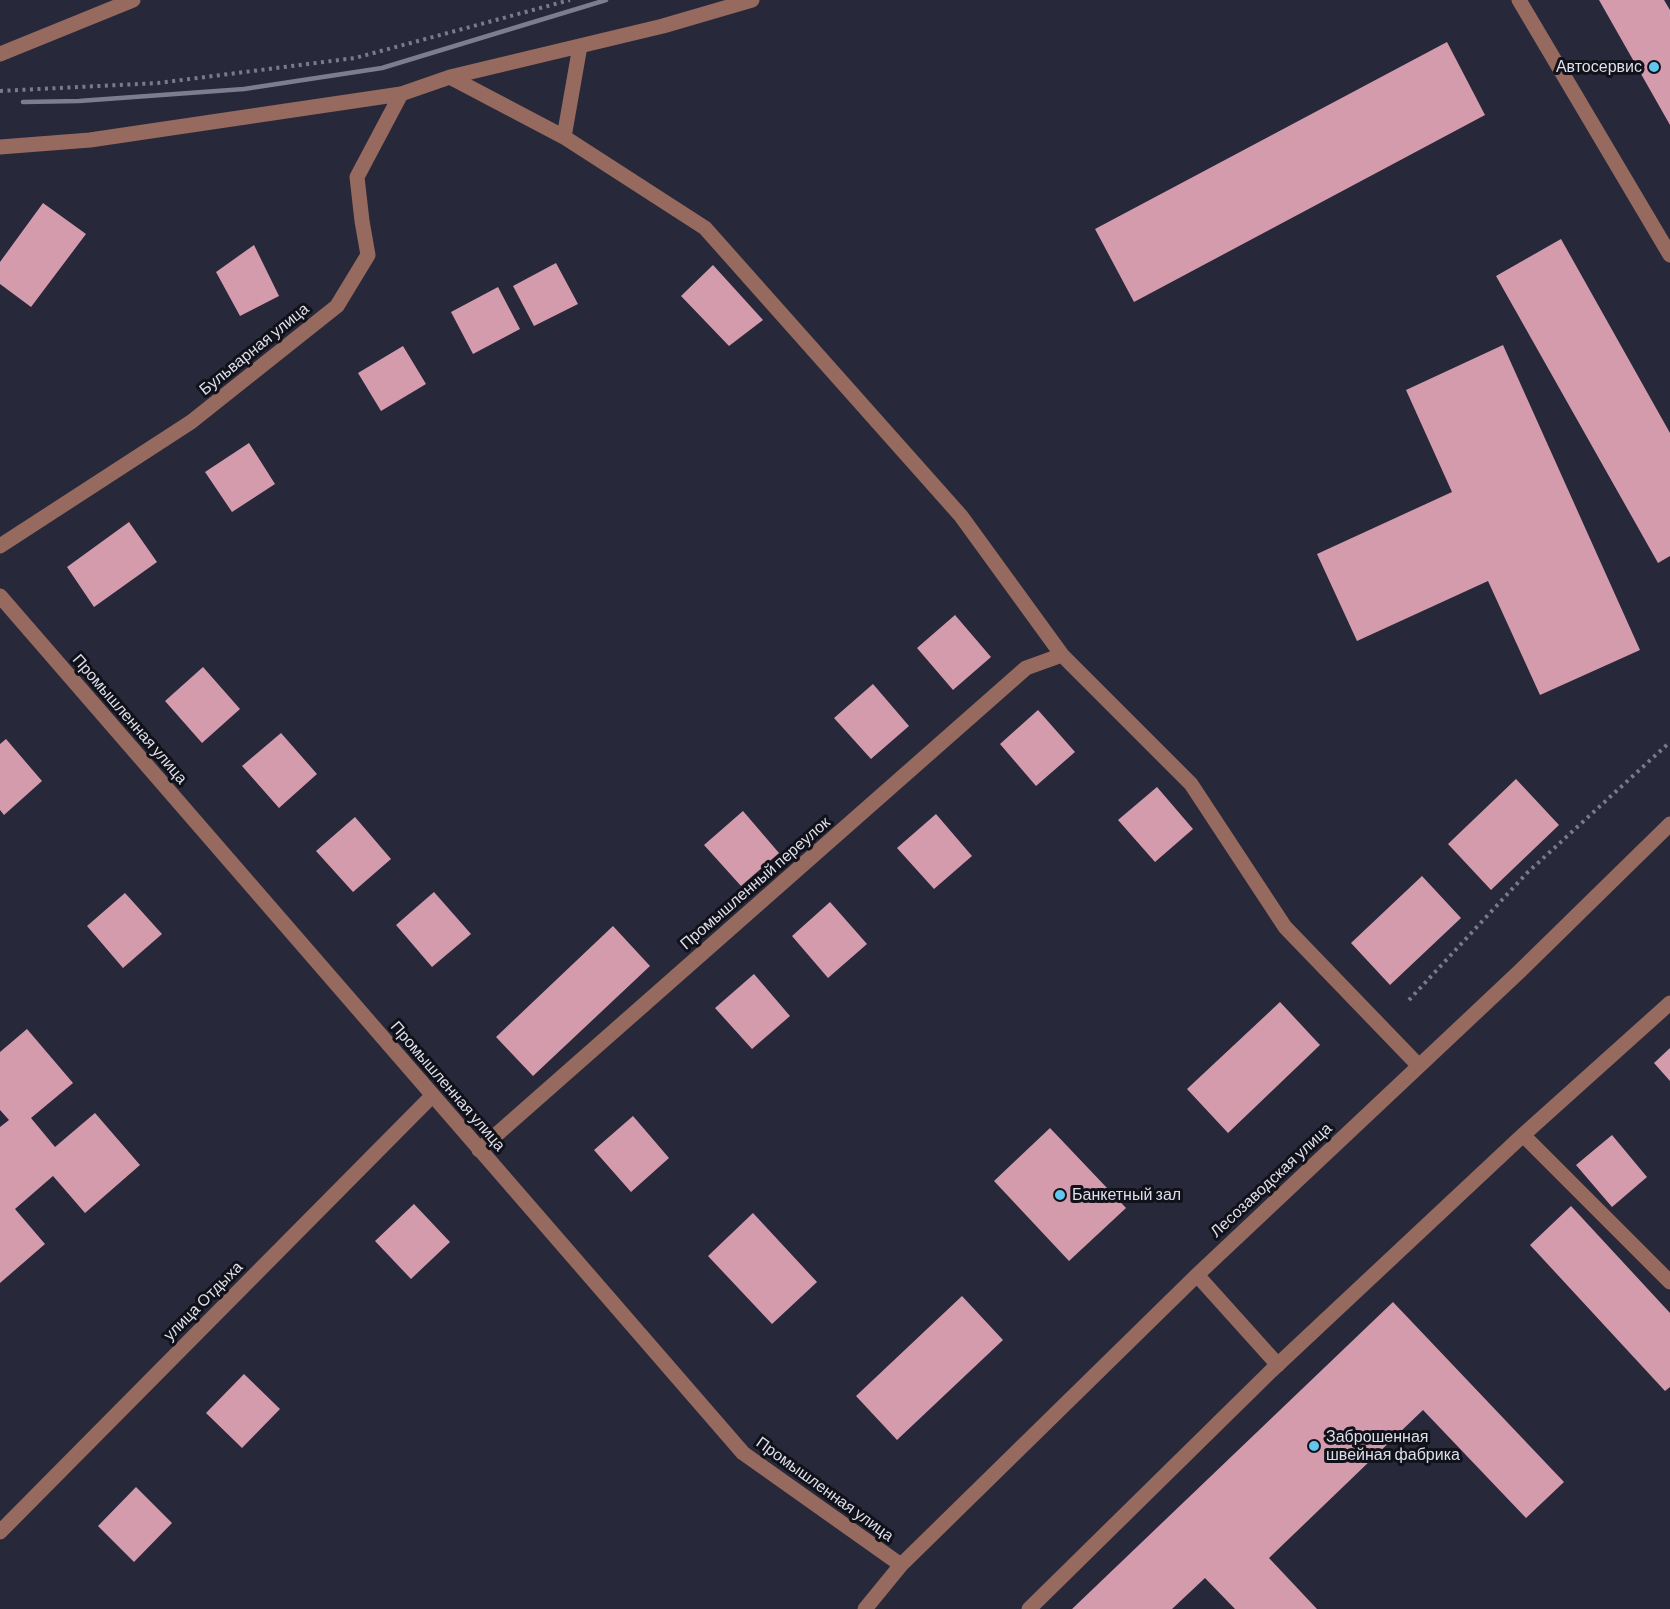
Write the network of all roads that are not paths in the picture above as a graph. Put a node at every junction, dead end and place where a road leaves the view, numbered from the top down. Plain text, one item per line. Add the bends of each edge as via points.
1 (133, 0) edge
2 (752, 0) edge
3 (1519, 0) edge
4 (580, 46) junction
5 (0, 54) edge
6 (450, 77) junction
7 (401, 94) junction
8 (564, 137) junction
9 (0, 147) edge
10 (1670, 255) edge
11 (0, 546) edge
12 (0, 596) edge
13 (1062, 655) junction
14 (1670, 824) edge
15 (1670, 1003) edge
16 (1419, 1066) junction
17 (432, 1096) junction
18 (1523, 1135) junction
19 (479, 1150) junction
20 (1197, 1275) junction
21 (1670, 1282) edge
22 (1278, 1365) junction
23 (0, 1532) edge
24 (901, 1565) junction
25 (865, 1609) edge
26 (1029, 1609) edge

1 - 5 street
2 - 4 street
3 - 10 street
4 - 6 street
4 - 8 street
6 - 7 street
6 - 8 street
7 - 9 street via 90,140
7 - 11 street, Бульварная улица via 357,177 368,255 338,306 191,422
8 - 13 street via 705,228 961,516
12 - 17 street, Промышленная улица
13 - 16 street via 1191,784 1285,927
13 - 19 street, Промышленный переулок via 1026,668
14 - 16 street, Лесозаводская улица
15 - 18 street
16 - 20 street, Лесозаводская улица
17 - 19 street, Промышленная улица
17 - 23 street, улица Отдыха
18 - 21 street
18 - 22 street
19 - 24 street, Промышленная улица via 743,1453
20 - 22 street
20 - 24 street, Лесозаводская улица
22 - 26 street
24 - 25 street, Лесозаводская улица

